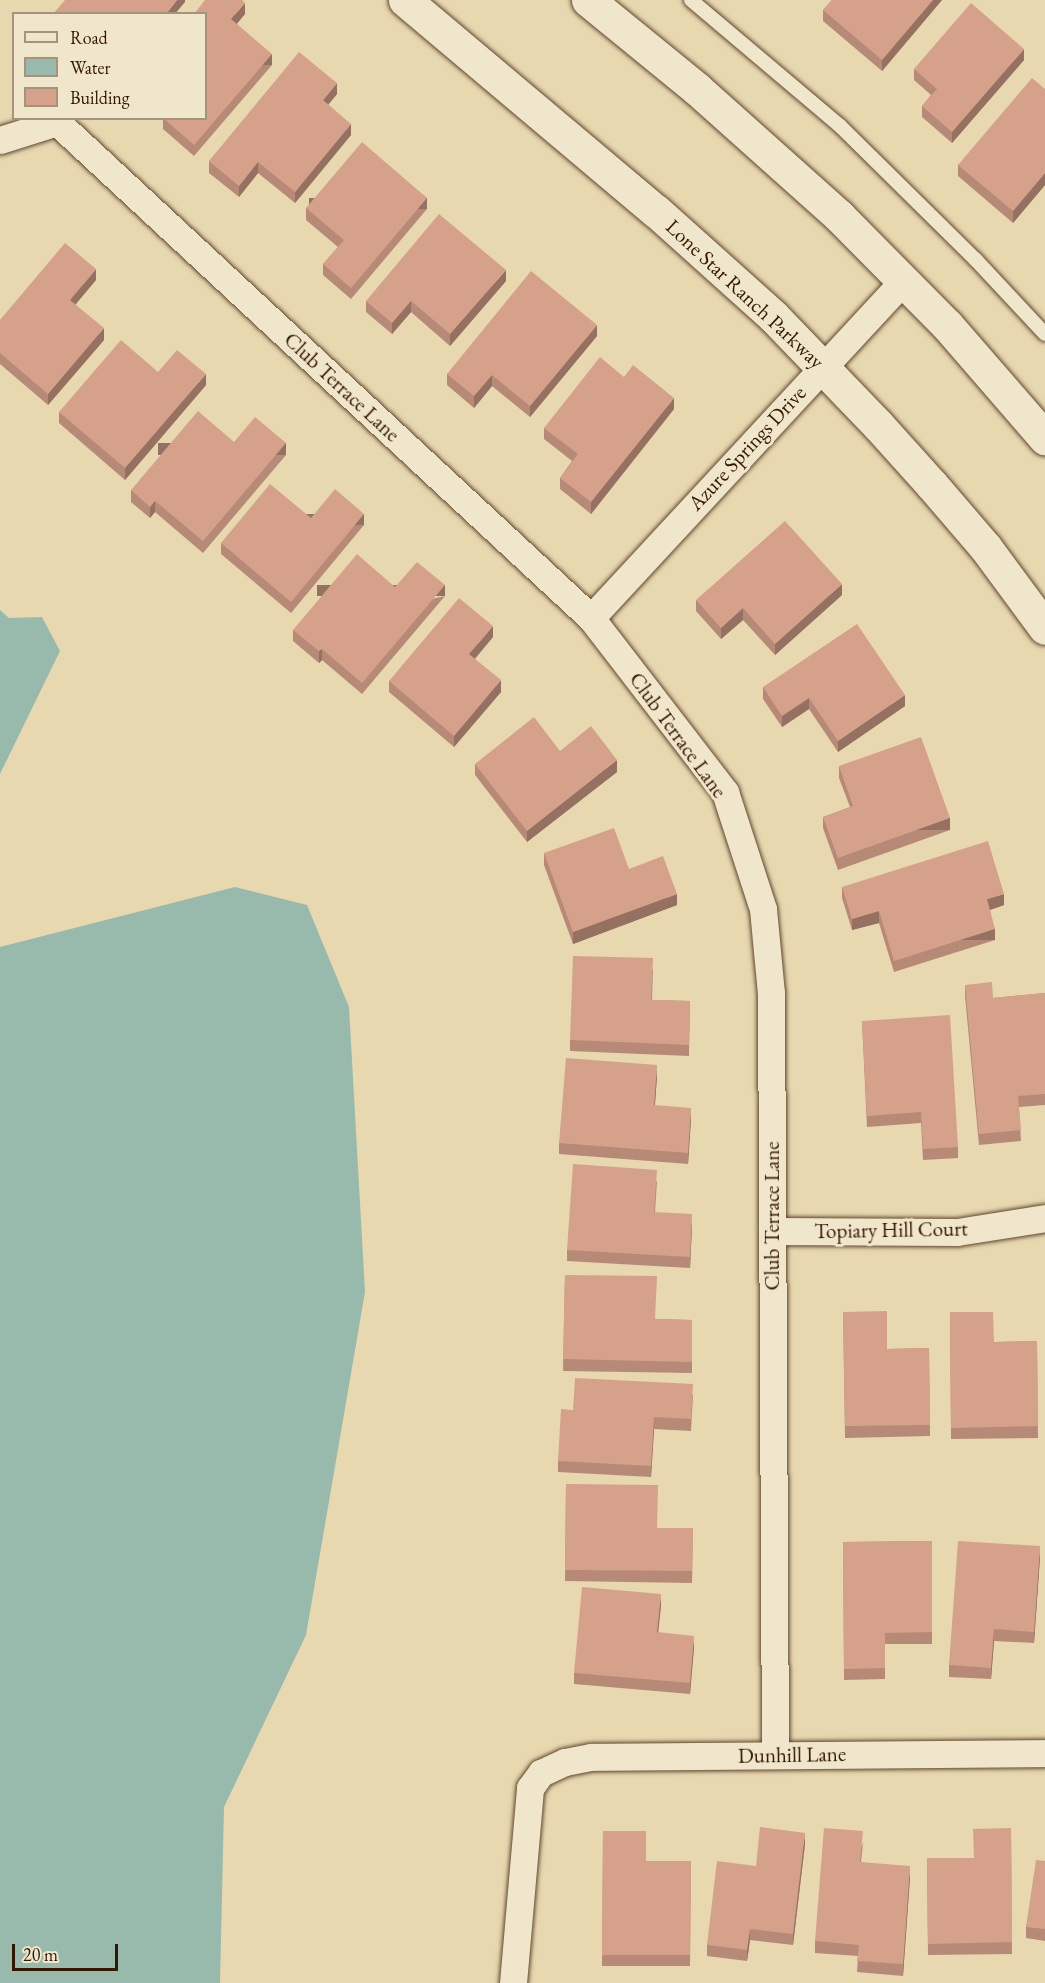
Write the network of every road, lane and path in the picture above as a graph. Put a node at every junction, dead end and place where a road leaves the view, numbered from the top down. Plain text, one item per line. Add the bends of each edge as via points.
1 (405, 0) edge
2 (588, 0) edge
3 (691, 0) edge
4 (0, 140) edge
5 (904, 280) junction
6 (1045, 334) edge
7 (823, 366) junction
8 (1045, 438) edge
9 (591, 618) junction
10 (1045, 628) edge
11 (1045, 1218) edge
12 (772, 1231) junction
13 (1045, 1753) edge
14 (774, 1755) junction
15 (513, 1983) edge

1 - 7 main road, Lone Star Ranch Parkway via 665,219
2 - 5 main road via 768,151
3 - 6 lane via 840,126
4 - 9 street, Club Terrace Lane via 57,122
5 - 7 street, Azure Springs Drive
5 - 8 main road via 994,375
7 - 9 street, Azure Springs Drive
7 - 10 main road, Lone Star Ranch Parkway via 986,548
9 - 12 street, Club Terrace Lane via 724,792 763,909 771,993
11 - 12 street, Topiary Hill Court via 957,1232
12 - 14 street, Club Terrace Lane
13 - 14 street, Dunhill Lane
14 - 15 street, Dunhill Lane via 591,1757 565,1762 541,1773 530,1788 526,1807

